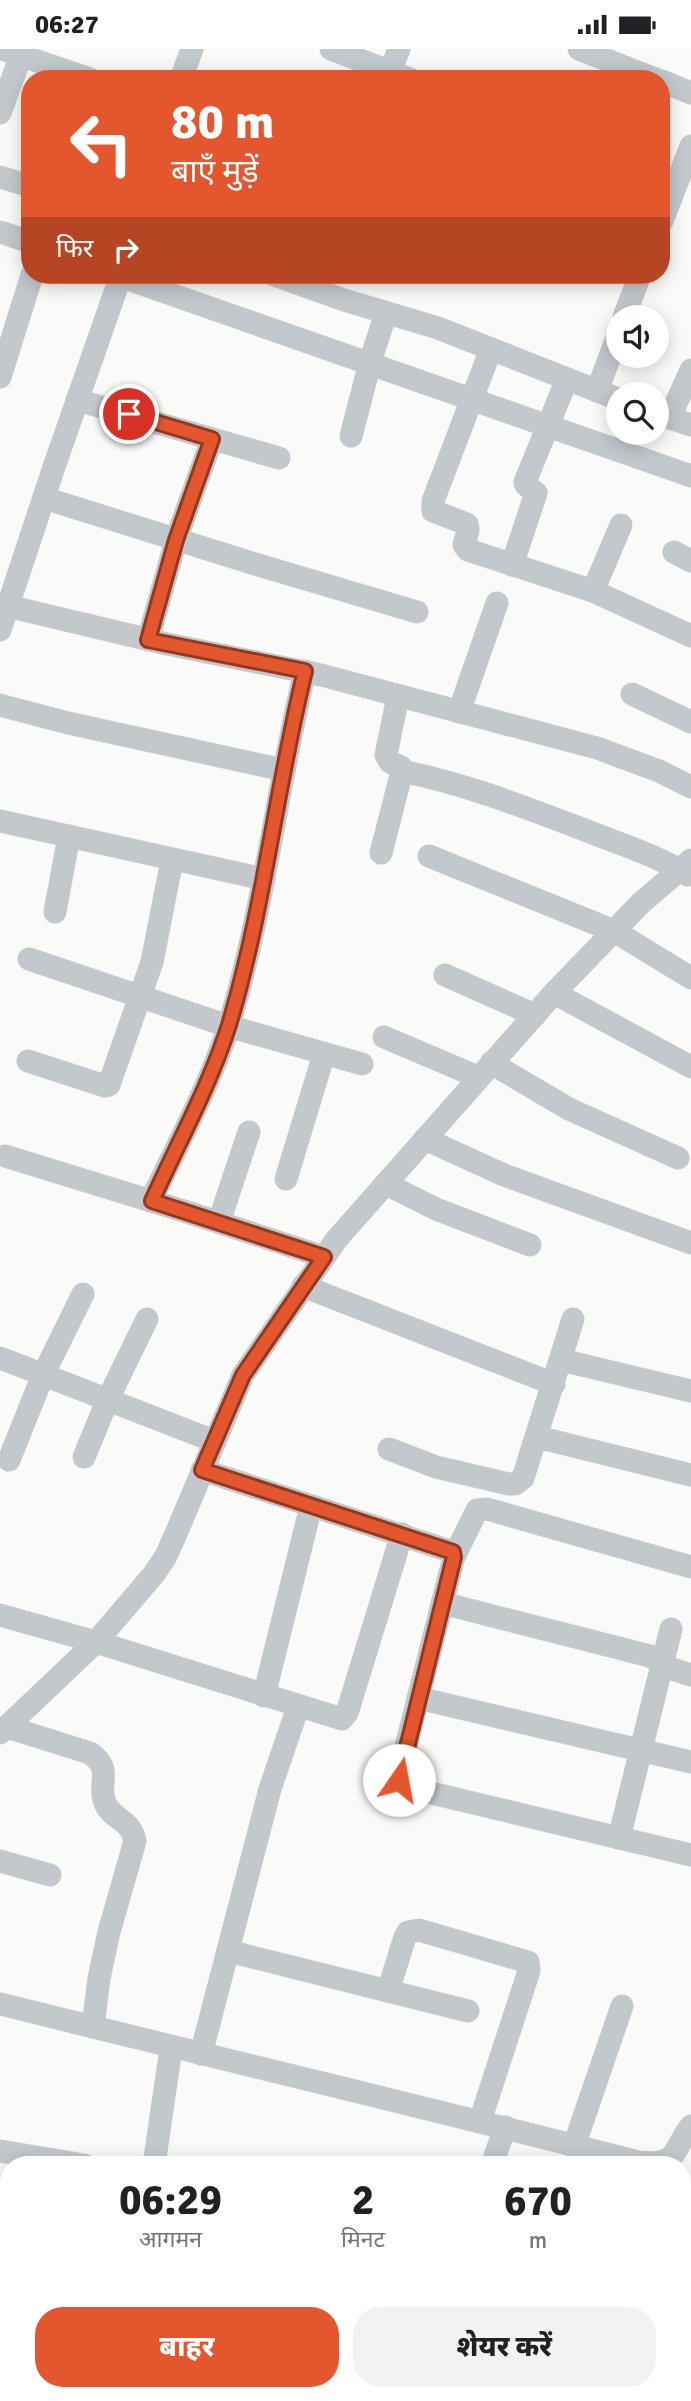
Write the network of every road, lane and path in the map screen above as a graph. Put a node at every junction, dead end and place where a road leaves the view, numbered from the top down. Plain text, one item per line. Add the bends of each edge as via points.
1 (192, 49) edge
2 (331, 49) edge
3 (399, 49) edge
4 (579, 49) edge
5 (11, 52) edge
6 (64, 70) edge
7 (184, 70) edge
8 (382, 70) edge
9 (397, 70) edge
10 (632, 70) edge
11 (670, 84) edge
12 (691, 93) edge
13 (0, 113) edge
14 (691, 146) edge
15 (0, 177) edge
16 (21, 183) edge
17 (670, 184) edge
18 (0, 232) edge
19 (21, 239) edge
20 (29, 284) edge
21 (116, 284) edge
22 (144, 284) edge
23 (320, 284) edge
24 (637, 284) edge
25 (629, 305) edge
26 (386, 313) junction
27 (491, 348) junction
28 (370, 364) junction
29 (691, 370) edge
30 (0, 377) edge
31 (567, 379) junction
32 (606, 395) edge
33 (470, 399) junction
34 (77, 400) junction
35 (672, 418) edge
36 (548, 427) junction
37 (351, 436) dead end
38 (212, 439) junction
39 (279, 457) dead end
40 (691, 476) edge
41 (44, 498) junction
42 (621, 525) dead end
43 (176, 540) junction
44 (512, 565) junction
45 (593, 591) junction
46 (497, 603) dead end
47 (7, 606) junction
48 (417, 612) dead end
49 (0, 630) edge
50 (691, 636) edge
51 (148, 640) junction
52 (305, 671) junction
53 (632, 694) dead end
54 (398, 696) junction
55 (0, 705) edge
56 (460, 712) junction
57 (691, 722) edge
58 (284, 770) junction
59 (401, 771) junction
60 (691, 787) edge
61 (0, 821) edge
62 (69, 836) junction
63 (381, 853) dead end
64 (429, 856) dead end
65 (172, 860) junction
66 (687, 869) edge
67 (264, 879) junction
68 (55, 912) dead end
69 (614, 931) junction
70 (29, 959) dead end
71 (445, 975) dead end
72 (691, 978) edge
73 (555, 993) junction
74 (140, 996) junction
75 (535, 1015) junction
76 (228, 1026) junction
77 (384, 1037) dead end
78 (324, 1054) junction
79 (28, 1061) dead end
80 (362, 1065) dead end
81 (691, 1067) edge
82 (484, 1070) junction
83 (249, 1132) dead end
84 (425, 1139) junction
85 (5, 1156) dead end
86 (678, 1158) dead end
87 (286, 1179) dead end
88 (386, 1184) junction
89 (152, 1201) junction
90 (219, 1222) junction
91 (691, 1243) edge
92 (530, 1245) dead end
93 (324, 1257) junction
94 (303, 1286) junction
95 (83, 1294) dead end
96 (147, 1319) dead end
97 (573, 1319) dead end
98 (0, 1358) edge
99 (561, 1360) junction
100 (43, 1375) junction
101 (554, 1384) junction
102 (691, 1391) edge
103 (108, 1399) junction
104 (537, 1437) junction
105 (214, 1441) junction
106 (389, 1449) dead end
107 (84, 1457) dead end
108 (9, 1460) dead end
109 (202, 1470) junction
110 (691, 1475) edge
111 (311, 1506) junction
112 (402, 1534) junction
113 (454, 1557) junction
114 (691, 1567) edge
115 (442, 1603) junction
116 (0, 1615) edge
117 (671, 1629) dead end
118 (96, 1642) junction
119 (663, 1664) junction
120 (691, 1675) edge
121 (264, 1696) junction
122 (418, 1698) junction
123 (298, 1707) junction
124 (4, 1730) edge
125 (639, 1750) junction
126 (691, 1762) edge
127 (619, 1838) junction
128 (691, 1855) edge
129 (0, 1861) edge
130 (50, 1875) dead end
131 (228, 1951) junction
132 (388, 1991) junction
133 (0, 2004) edge
134 (622, 2005) dead end
135 (468, 2011) dead end
136 (93, 2027) junction
137 (171, 2047) junction
138 (201, 2054) junction
139 (480, 2121) junction
140 (691, 2126) edge
141 (505, 2127) junction
142 (574, 2146) junction
143 (0, 2151) edge
144 (30, 2156) edge
145 (155, 2156) edge
146 (495, 2156) edge
147 (614, 2156) edge
148 (674, 2156) edge

1 - 7 street
2 - 8 street
3 - 9 street
4 - 10 street
5 - 6 street
5 - 13 street
11 - 12 street
14 - 17 street
15 - 16 street
18 - 19 street
20 - 30 street
21 - 34 street
22 - 28 street
23 - 26 street
24 - 25 street
26 - 27 street
26 - 28 street
27 - 31 street
27 - 33 street
28 - 33 street
28 - 37 street
29 - 35 street
31 - 32 street
31 - 36 street
33 - 36 street
33 - 44 street via 432,509 467,524 464,545 468,550
34 - 38 street
34 - 41 street
36 - 40 street
36 - 44 street via 525,482 537,493
38 - 39 street
38 - 43 street
41 - 43 street
41 - 47 street
42 - 45 street
43 - 48 street
43 - 51 street
44 - 45 street
45 - 50 street
46 - 56 street
47 - 49 street
47 - 51 street
51 - 52 street
52 - 54 street
52 - 58 street
53 - 57 street
54 - 56 street
54 - 59 street via 386,755
55 - 58 street
56 - 60 street via 597,748
58 - 67 street
59 - 63 street
59 - 66 street via 529,808
61 - 62 street
62 - 65 street
62 - 68 street
64 - 69 street
65 - 67 street
65 - 74 street via 152,963
66 - 69 street via 641,903
67 - 76 street
69 - 72 street
69 - 73 street
70 - 74 street
71 - 75 street
73 - 75 street
73 - 81 street
74 - 76 street
74 - 79 street via 109,1085
75 - 82 street
76 - 78 street
76 - 89 street
77 - 82 street
78 - 80 street
78 - 87 street
82 - 84 street
82 - 86 street
83 - 90 street
84 - 88 street
84 - 91 street via 504,1175
85 - 89 street
88 - 92 street via 436,1209
88 - 93 street
89 - 90 street
90 - 93 street
93 - 94 street
94 - 101 street
94 - 105 street via 243,1375
95 - 100 street
96 - 103 street
97 - 99 street
98 - 100 street
99 - 101 street
99 - 102 street
100 - 103 street
100 - 108 street
101 - 104 street
103 - 105 street
103 - 107 street
104 - 106 street via 523,1478 515,1484 436,1467
104 - 110 street
105 - 109 street
109 - 111 street
109 - 118 street via 166,1556
111 - 112 street
111 - 121 street
112 - 113 street via 449,1549
112 - 123 street via 345,1717 339,1720
113 - 114 street via 481,1508
113 - 115 street
115 - 119 street via 650,1656
115 - 122 street
116 - 118 street
117 - 119 street
118 - 121 street
118 - 124 street
119 - 120 street
119 - 125 street
121 - 123 street
122 - 125 street
122 - 127 street via 399,1774 402,1786
123 - 131 street via 270,1789
124 - 136 street via 90,1753 104,1770 106,1806 133,1832 135,1841 99,1978
125 - 126 street
125 - 127 street
127 - 128 street
129 - 130 street
131 - 132 street
131 - 138 street
132 - 135 street
132 - 139 street via 405,1937 413,1930 528,1962 529,1971
133 - 136 street
134 - 142 street
136 - 137 street
137 - 138 street
137 - 145 street
138 - 139 street
139 - 141 street
140 - 148 street
141 - 142 street
141 - 146 street
142 - 147 street
143 - 144 street

